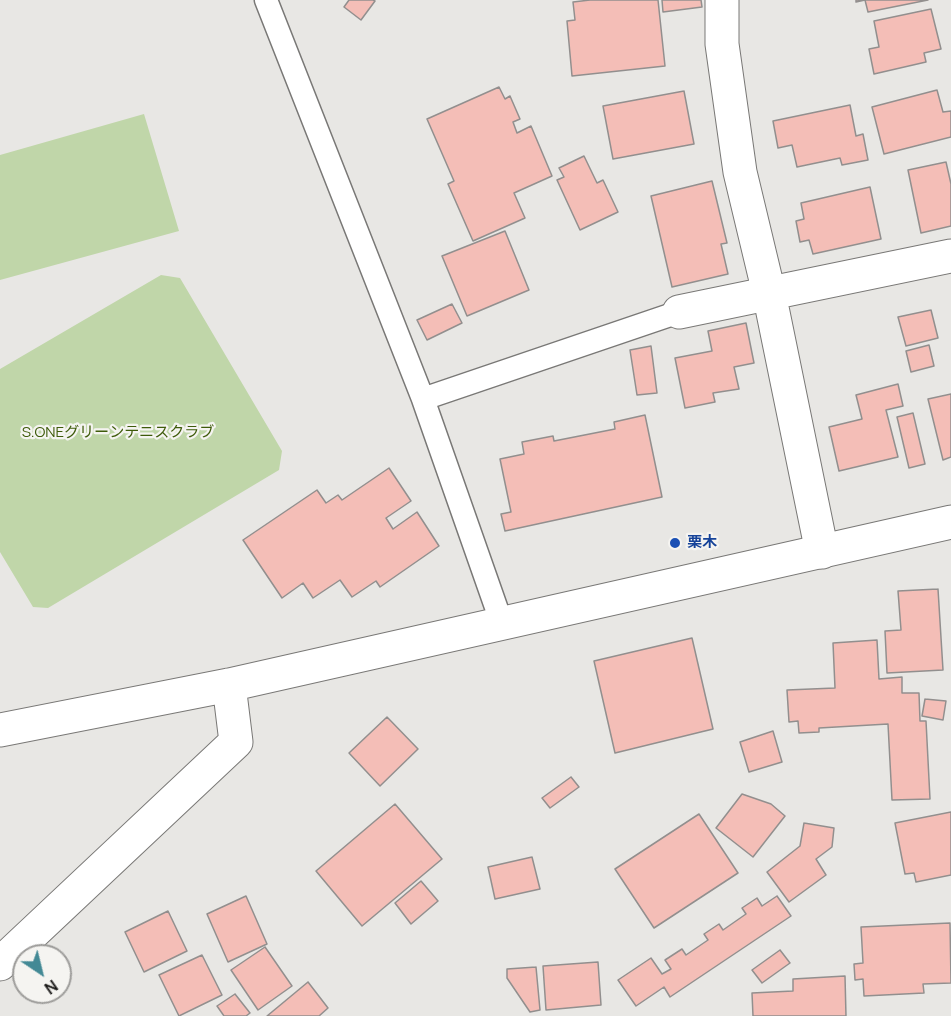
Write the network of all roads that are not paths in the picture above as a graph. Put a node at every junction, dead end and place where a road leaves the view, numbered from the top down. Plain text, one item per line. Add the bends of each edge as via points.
1 (266, 0) edge
2 (722, 0) edge
3 (951, 256) edge
4 (769, 293) junction
5 (680, 312) joint
6 (423, 399) junction
7 (951, 522) edge
8 (822, 552) junction
9 (502, 624) junction
10 (229, 685) junction
11 (0, 730) edge
12 (0, 964) edge

1 - 6 lane
2 - 4 main road via 722,44 740,172
3 - 4 main road
4 - 5 main road
4 - 8 main road
5 - 6 lane
6 - 9 lane
7 - 8 main road
8 - 9 main road
9 - 10 main road
10 - 11 main road
10 - 12 main road via 236,742

